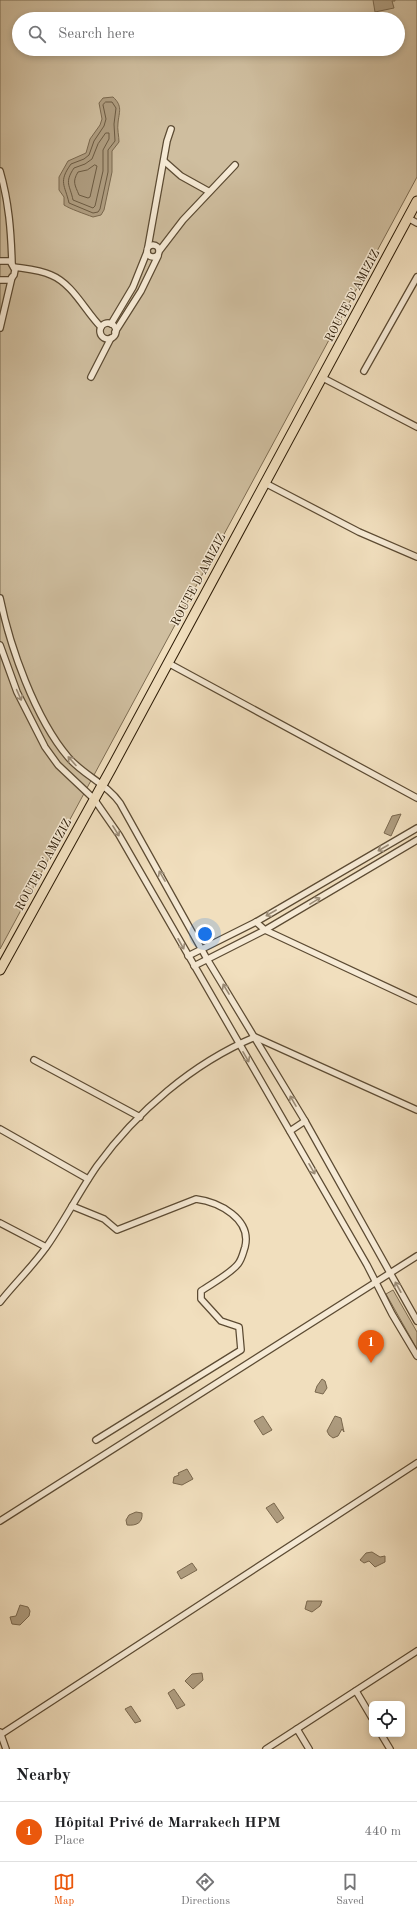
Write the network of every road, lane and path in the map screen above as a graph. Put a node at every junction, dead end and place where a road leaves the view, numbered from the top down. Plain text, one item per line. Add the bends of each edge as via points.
1 (170, 129) dead end
2 (164, 161) junction
3 (235, 165) dead end
4 (0, 171) edge
5 (208, 191) junction
6 (417, 201) edge
7 (408, 218) junction
8 (417, 223) edge
9 (148, 250) junction
10 (159, 253) junction
11 (0, 261) edge
12 (14, 270) junction
13 (417, 277) edge
14 (0, 280) edge
15 (111, 324) junction
16 (101, 327) junction
17 (0, 328) edge
18 (115, 332) junction
19 (111, 338) junction
20 (364, 371) dead end
21 (91, 378) dead end
22 (323, 378) junction
23 (417, 426) edge
24 (265, 483) junction
25 (417, 557) edge
26 (0, 598) edge
27 (0, 645) edge
28 (168, 663) junction
29 (102, 786) junction
30 (417, 798) edge
31 (94, 799) junction
32 (417, 828) edge
33 (417, 840) edge
34 (256, 922) junction
35 (265, 930) junction
36 (202, 949) junction
37 (188, 956) junction
38 (207, 959) junction
39 (194, 966) junction
40 (0, 970) edge
41 (417, 1001) edge
42 (255, 1037) junction
43 (239, 1044) junction
44 (34, 1060) dead end
45 (417, 1110) edge
46 (140, 1117) junction
47 (305, 1121) junction
48 (0, 1129) edge
49 (290, 1131) junction
50 (88, 1179) junction
51 (72, 1206) junction
52 (0, 1223) edge
53 (46, 1247) junction
54 (417, 1256) edge
55 (390, 1272) junction
56 (376, 1281) junction
57 (0, 1302) edge
58 (417, 1321) edge
59 (417, 1356) edge
60 (96, 1440) dead end
61 (417, 1462) edge
62 (0, 1521) edge
63 (417, 1651) edge
64 (356, 1691) junction
65 (369, 1713) edge
66 (297, 1729) junction
67 (0, 1734) edge
68 (383, 1737) edge
69 (6, 1749) edge
70 (266, 1749) edge
71 (309, 1749) edge
72 (390, 1749) edge

1 - 2 street
2 - 5 street via 181,176
2 - 9 street
3 - 5 street
4 - 12 street via 6,191
5 - 10 street
6 - 7 main road, ROUTE D'AMIZIZ
7 - 8 street
7 - 22 main road, ROUTE D'AMIZIZ
9 - 10 street via 151,257
9 - 10 street via 155,245
9 - 15 street via 133,288
10 - 18 street via 141,291
11 - 12 street via 7,260
12 - 14 street via 6,281
12 - 16 street via 28,269 58,278
12 - 17 street
13 - 20 street
15 - 16 street via 106,323
15 - 18 street
16 - 19 street via 103,337
18 - 19 street
19 - 21 street
22 - 23 street
22 - 24 main road, ROUTE D'AMIZIZ
24 - 25 street via 359,532
24 - 28 main road, ROUTE D'AMIZIZ
29 -> 26 street via 79,769 67,756 43,720 16,653
27 -> 31 street via 17,692 45,747 58,765
28 - 29 main road, ROUTE D'AMIZIZ
28 - 30 street
29 - 31 main road, ROUTE D'AMIZIZ
36 -> 29 street via 120,803
31 -> 37 street via 119,835
31 - 40 main road, ROUTE D'AMIZIZ
32 -> 34 street
35 -> 33 street
34 - 35 street
34 - 36 street
35 - 38 street
35 - 41 street
36 - 37 street
36 - 38 street
37 - 39 street
38 - 39 street
42 -> 38 street
39 - 43 street
42 - 43 street
42 - 45 street
47 -> 42 street
43 - 46 street via 181,1081
43 -> 49 street
44 - 46 street
46 - 50 street via 116,1142
47 - 49 street
47 - 55 street
48 - 50 street
49 -> 56 street
50 - 51 street
51 - 53 street
51 - 60 street via 104,1219 117,1230 196,1199 208,1200 240,1221 246,1244 238,1264 201,1291 201,1300 221,1321 239,1327 241,1350
52 - 53 street
53 - 57 street
54 - 55 street
55 - 56 street
58 -> 55 street
56 - 59 street
56 - 62 street
61 - 67 street
63 - 64 street
64 - 65 street
64 - 66 street
66 - 70 street
66 - 71 street
67 - 69 street
68 - 72 street

